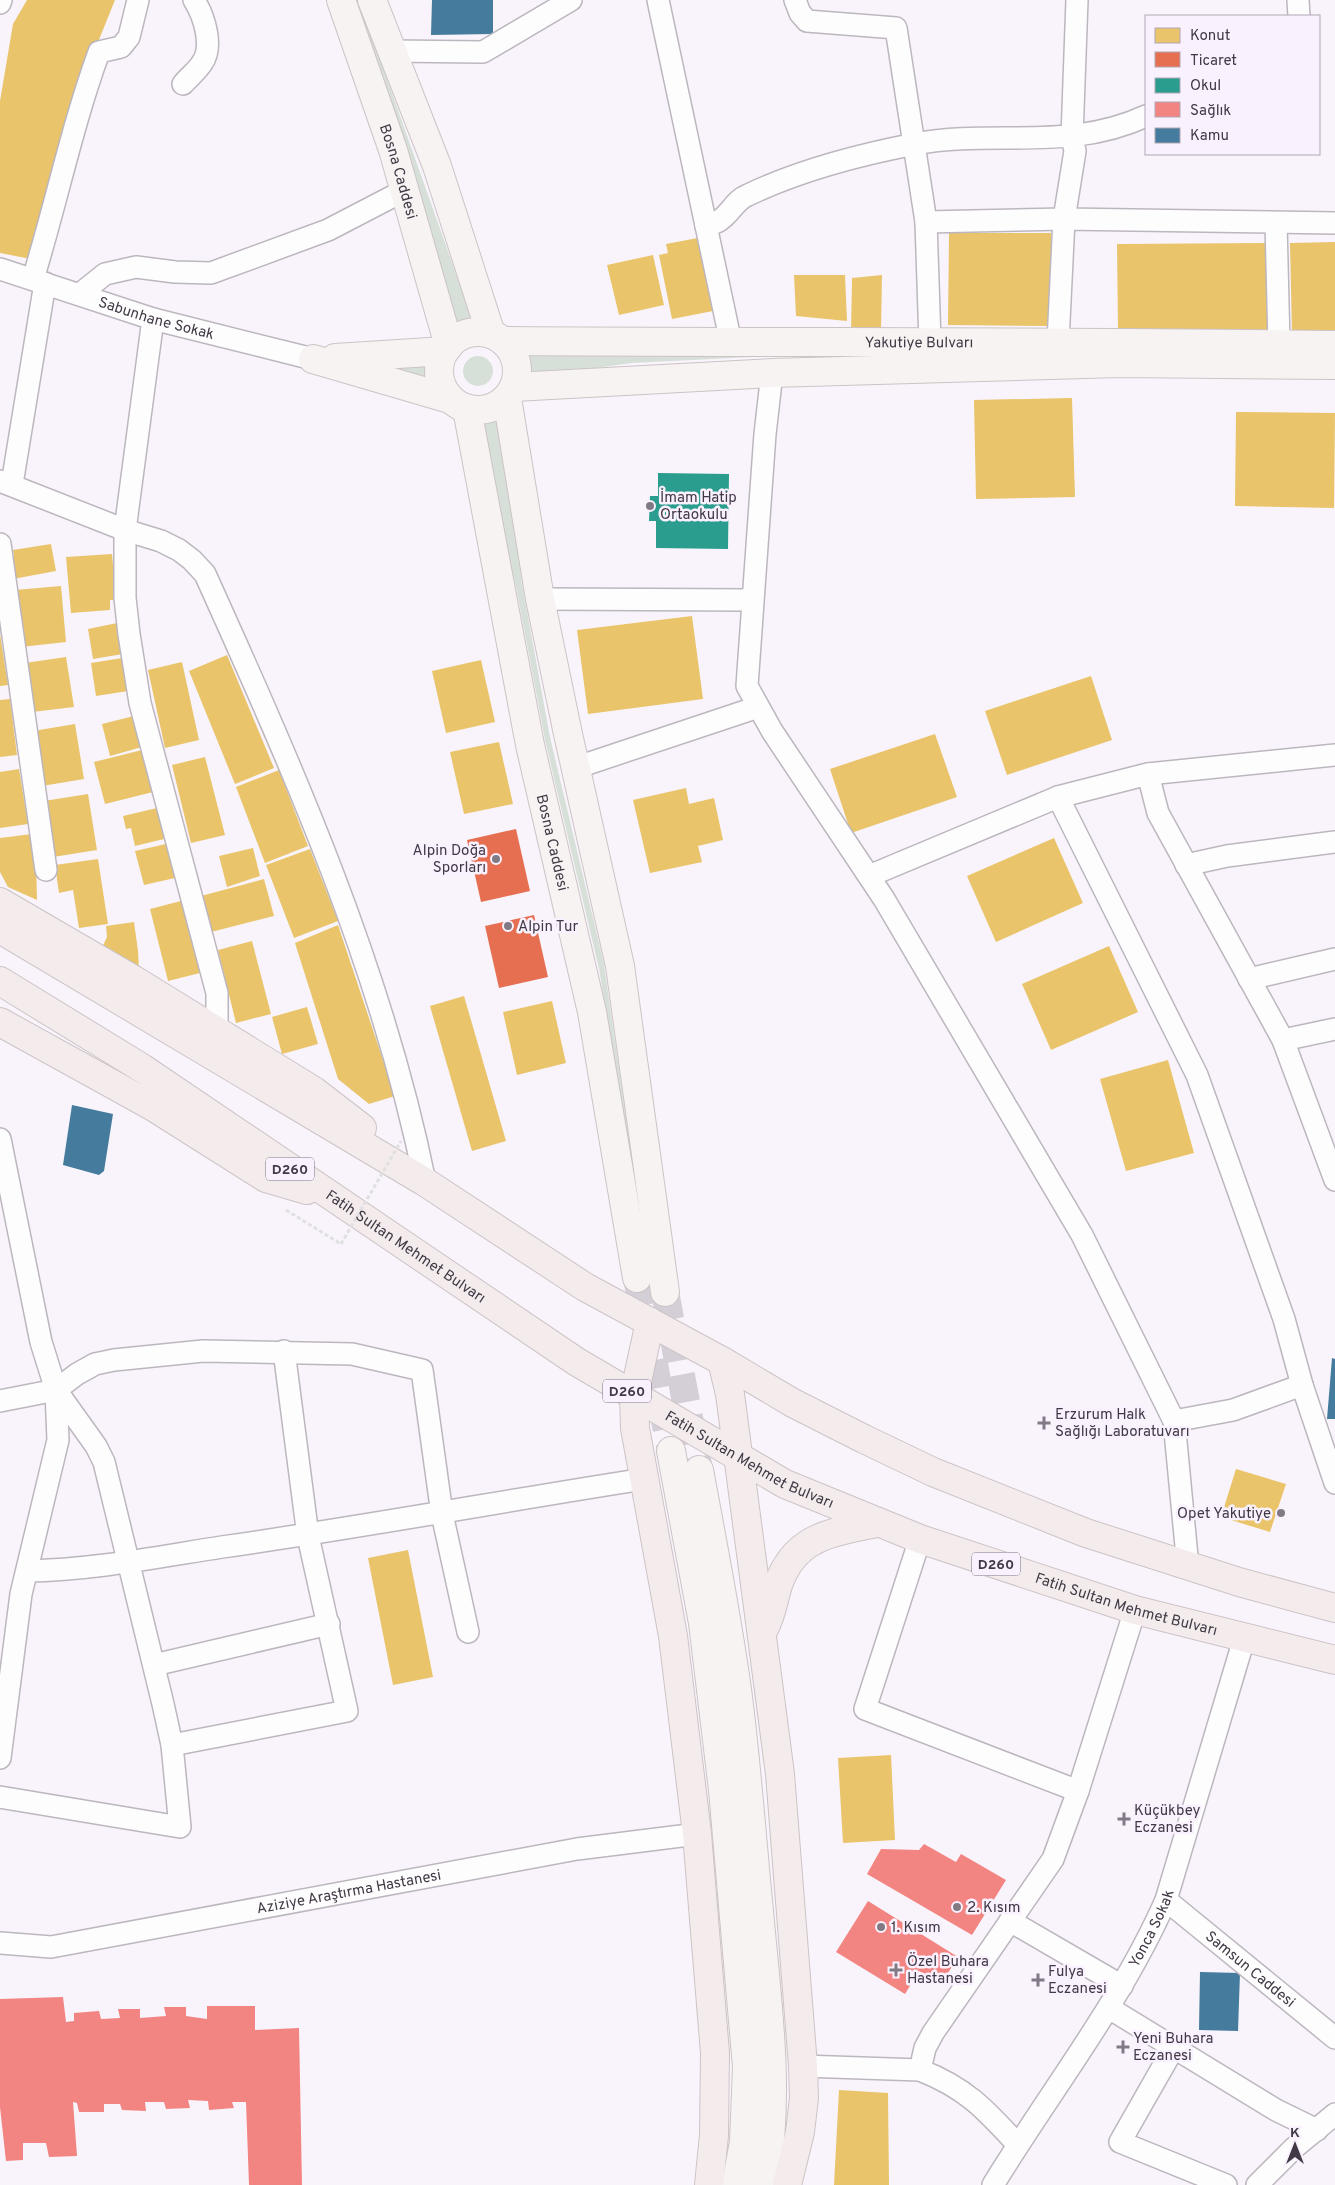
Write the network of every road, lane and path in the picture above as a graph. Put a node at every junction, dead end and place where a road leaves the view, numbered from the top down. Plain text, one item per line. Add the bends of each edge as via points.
1 (138, 0) edge
2 (194, 0) edge
3 (341, 0) edge
4 (372, 0) edge
5 (571, 0) edge
6 (658, 0) edge
7 (795, 0) edge
8 (1077, 0) edge
9 (1298, 0) edge
10 (1300, 15) edge
11 (390, 51) junction
12 (183, 84) dead end
13 (1145, 116) edge
14 (1072, 137) junction
15 (913, 144) junction
16 (405, 190) junction
17 (1064, 219) junction
18 (926, 222) junction
19 (1276, 223) junction
20 (1335, 223) edge
21 (706, 226) junction
22 (0, 269) edge
23 (39, 281) junction
24 (80, 294) junction
25 (154, 319) junction
26 (497, 338) junction
27 (930, 342) junction
28 (1058, 342) junction
29 (731, 343) junction
30 (1279, 344) junction
31 (1335, 345) edge
32 (447, 349) junction
33 (313, 359) junction
34 (1335, 365) edge
35 (772, 373) junction
36 (511, 393) junction
37 (458, 404) junction
38 (6, 482) edge
39 (125, 530) junction
40 (0, 544) edge
41 (540, 599) junction
42 (752, 600) junction
43 (758, 706) junction
44 (1335, 755) edge
45 (575, 768) junction
46 (1148, 774) junction
47 (1058, 797) junction
48 (1334, 847) edge
49 (1186, 865) junction
50 (46, 870) dead end
51 (869, 876) junction
52 (0, 902) edge
53 (0, 929) edge
54 (1335, 959) edge
55 (1249, 979) junction
56 (0, 981) edge
57 (0, 1022) edge
58 (1335, 1029) edge
59 (217, 1031) junction
60 (1283, 1040) junction
61 (0, 1140) edge
62 (401, 1141) dead end
63 (420, 1179) junction
64 (1335, 1180) edge
65 (330, 1197) junction
66 (279, 1206) dead end
67 (637, 1278) tunnel mouth
68 (665, 1292) tunnel mouth
69 (650, 1322) junction
70 (284, 1351) junction
71 (722, 1361) junction
72 (1302, 1385) junction
73 (56, 1390) junction
74 (634, 1395) junction
75 (0, 1401) edge
76 (1174, 1421) junction
77 (671, 1451) tunnel mouth
78 (737, 1456) junction
79 (699, 1470) tunnel mouth
80 (644, 1479) junction
81 (1335, 1483) edge
82 (442, 1514) junction
83 (876, 1523) junction
84 (308, 1536) junction
85 (920, 1539) junction
86 (128, 1562) junction
87 (1188, 1567) junction
88 (26, 1571) junction
89 (1334, 1604) edge
90 (1134, 1610) junction
91 (329, 1624) junction
92 (468, 1632) dead end
93 (762, 1633) junction
94 (1244, 1639) junction
95 (1335, 1660) edge
96 (154, 1665) junction
97 (172, 1745) junction
98 (0, 1758) edge
99 (1078, 1791) junction
100 (0, 1797) edge
101 (697, 1834) junction
102 (1166, 1900) junction
103 (1010, 1921) junction
104 (0, 1943) edge
105 (1122, 1986) junction
106 (1109, 2008) junction
107 (1332, 2029) edge
108 (1173, 2049) junction
109 (803, 2066) junction
110 (920, 2070) junction
111 (1335, 2114) edge
112 (1317, 2130) junction
113 (1018, 2145) junction
114 (709, 2185) edge
115 (736, 2185) edge
116 (764, 2185) edge
117 (787, 2185) edge
118 (993, 2185) edge
119 (1226, 2185) edge
120 (1257, 2185) edge

1 - 23 street via 129,37 121,47 99,52 73,134
2 - 12 street via 208,40 203,62
3 - 16 main road, Bosna Caddesi
4 - 11 main road
5 - 11 street via 483,52
6 - 21 street
7 - 15 street via 807,21 896,28
8 - 14 street
9 - 10 street
11 - 26 main road via 437,166
13 - 14 street via 1101,132
14 - 15 street via 951,138
14 - 17 street via 1075,151
15 - 18 street
15 - 21 street via 820,166 746,195 721,220
16 - 24 street via 328,230 212,273 136,267 105,274
16 - 32 main road, Bosna Caddesi
17 - 18 street
17 - 19 street
17 - 28 street
18 - 27 street
19 - 20 street
19 - 30 street
21 - 29 street
22 - 23 street, Sabunhane Sokak
23 - 24 street, Sabunhane Sokak
23 - 38 street
24 - 25 street, Sabunhane Sokak
25 - 33 street, Sabunhane Sokak
25 - 39 street
26 - 29 main road, Yakutiye Bulvarı
26 - 32 main road via 468,334
26 - 36 main road via 511,350 516,362 518,375
27 - 28 main road, Yakutiye Bulvarı
27 - 29 main road, Yakutiye Bulvarı
28 - 30 main road, Yakutiye Bulvarı
30 - 31 main road, Yakutiye Bulvarı
32 - 33 main road
32 - 37 main road via 440,363 439,376 443,388
33 - 37 main road
34 - 35 main road, Yakutiye Bulvarı via 1120,363
35 - 36 main road, Yakutiye Bulvarı
35 - 42 street
36 - 37 main road via 488,409
36 - 41 main road
37 - 67 main road, Bosna Caddesi via 530,745 592,1012
38 - 39 street
39 - 59 street via 126,598 133,668 217,994
39 - 63 street via 179,550 205,574 262,700 344,900 373,984 415,1134
40 - 50 street
41 - 42 street
41 - 45 main road
42 - 43 street via 747,686
43 - 45 street
43 - 51 street
44 - 46 street
45 - 68 main road via 620,966
46 - 47 street
46 - 49 street via 1158,813
47 - 51 street
47 - 72 street via 1197,1075 1284,1319
48 - 49 street via 1227,856
49 - 55 street
51 - 76 street via 1082,1235
52 - 59 highway
53 - 63 highway
54 - 55 street
55 - 60 street
56 - 65 highway, Fatih Sultan Mehmet Bulvarı / D260 via 142,1068
57 - 65 highway via 152,1106 266,1178
58 - 60 street
59 - 63 highway via 314,1091 373,1136
60 - 64 street
61 - 73 street via 41,1342
62 - 66 path, bridge via 341,1244
63 - 69 highway via 585,1287
65 - 74 highway, Fatih Sultan Mehmet Bulvarı / D260 via 539,1338
69 - 71 highway
69 - 74 highway
70 - 73 street via 202,1351 114,1360 96,1364
70 - 82 street via 352,1354 422,1370
70 - 84 street
71 - 78 highway via 730,1394
71 - 87 highway via 793,1403 933,1472 1086,1533
72 - 76 street via 1234,1410
72 - 81 street
73 - 75 street
73 - 86 street via 104,1462
73 - 88 street via 58,1440
74 - 78 highway, Fatih Sultan Mehmet Bulvarı / D260
74 - 80 highway via 635,1428
76 - 87 street
77 - 115 main road via 707,1650 724,1790 747,2067 744,2142
78 - 83 highway, Fatih Sultan Mehmet Bulvarı / D260 via 784,1484
78 - 93 highway
79 - 116 main road via 731,1642 770,2033 773,2104
80 - 82 street
80 - 101 highway via 673,1636
82 - 84 street
82 - 92 street
83 - 85 highway, Fatih Sultan Mehmet Bulvarı / D260
83 - 93 highway via 830,1533 810,1541 797,1552 786,1566 773,1611
84 - 86 street
84 - 91 street
85 - 90 highway, Fatih Sultan Mehmet Bulvarı / D260
85 - 99 street via 865,1710
86 - 88 street
86 - 96 street
87 - 89 highway
88 - 98 street
90 - 94 highway, Fatih Sultan Mehmet Bulvarı / D260
90 - 99 street
91 - 96 street
91 - 97 street via 347,1711
93 - 109 highway via 780,1774
94 - 95 highway, Fatih Sultan Mehmet Bulvarı / D260
94 - 102 street, Yonca Sokak
96 - 97 street
97 - 100 street via 180,1827
99 - 103 street via 1053,1859
101 - 104 street, Aziziye Araştırma Hastanesi via 577,1849 52,1947
101 - 114 highway via 715,2053 714,2135
102 - 105 street, Yonca Sokak
102 - 107 street, Samsun Caddesi
103 - 105 street
103 - 110 street via 933,2033
105 - 106 street, Yonca Sokak
106 - 108 street
106 - 113 street, Yonca Sokak
108 - 112 street via 1276,2110
108 - 119 street via 1120,2142
109 - 110 street
109 - 117 highway via 800,2132
110 - 113 street via 964,2091
111 - 112 street
112 - 120 street
113 - 118 street, Yonca Sokak

